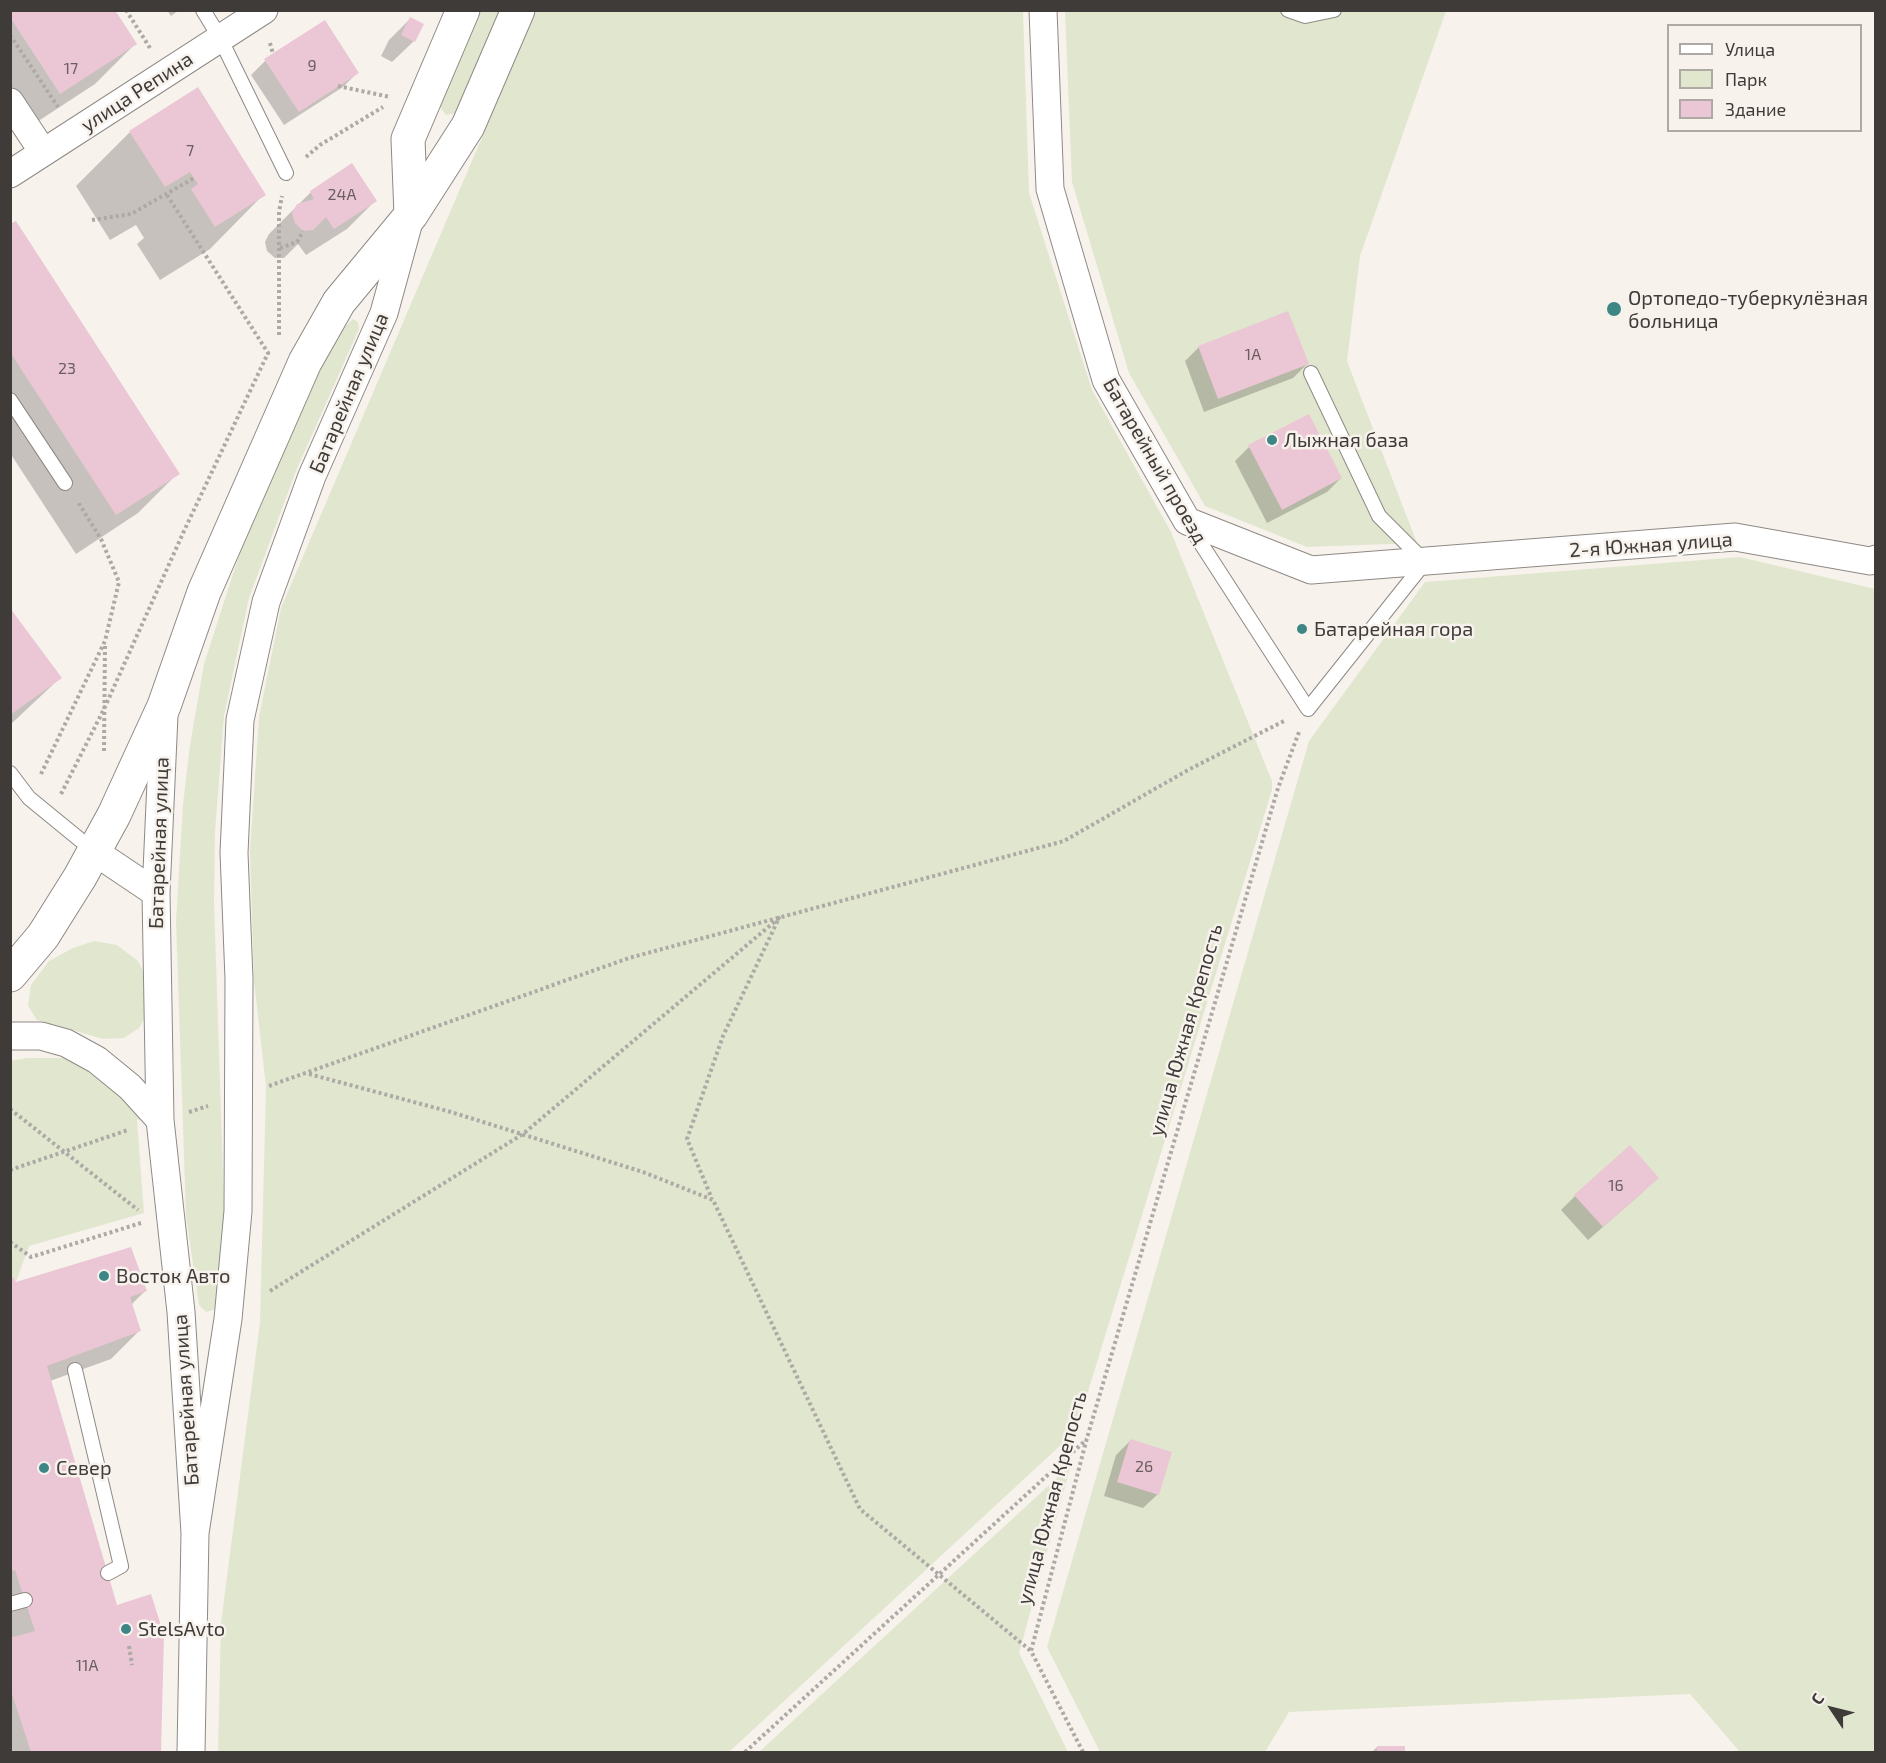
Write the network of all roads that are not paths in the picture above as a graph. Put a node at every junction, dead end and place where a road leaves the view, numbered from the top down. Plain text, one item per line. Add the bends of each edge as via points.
1 (203, 10) edge
2 (264, 10) edge
3 (463, 10) edge
4 (518, 10) edge
5 (1043, 10) edge
6 (1288, 10) edge
7 (1334, 10) edge
8 (220, 38) junction
9 (10, 102) edge
10 (43, 153) junction
11 (286, 173) road end
12 (10, 174) edge
13 (411, 214) junction
14 (1311, 373) dead end
15 (10, 400) edge
16 (65, 483) road end
17 (1187, 521) junction
18 (1875, 559) edge
19 (1425, 562) junction
20 (164, 706) junction
21 (10, 773) edge
22 (95, 852) junction
23 (156, 893) junction
24 (10, 975) edge
25 (10, 1036) edge
26 (171, 1117) junction
27 (75, 1370) dead end
28 (195, 1533) junction
29 (108, 1574) dead end
30 (25, 1600) dead end
31 (10, 1604) edge
32 (191, 1752) edge

1 - 8 lane
2 - 8 street, улица Репина
3 - 13 street, Батарейная улица via 408,139
4 - 13 street, Батарейная улица via 468,126
5 - 17 street, Батарейный проезд via 1050,189 1106,380
6 - 7 lane via 1305,16
8 - 10 street, улица Репина
8 - 11 lane
9 - 10 street
10 - 12 street, улица Репина
13 - 20 street, Батарейная улица via 339,302 305,362 204,592
13 - 28 street, Батарейная улица via 384,313 312,477 266,602 240,720 234,853 239,979 238,1211 228,1319
14 - 19 lane via 1379,516
15 - 16 lane
17 - 19 street, 2-я Южная улица via 1311,570
17 - 19 lane, Батарейный проезд via 1308,709
18 - 19 street, 2-я Южная улица via 1736,537
20 - 22 street
20 - 23 street, Батарейная улица
21 - 22 lane via 49,817
22 - 23 street
22 - 24 street via 43,936
23 - 26 street, Батарейная улица
25 - 26 street via 41,1036 66,1043 97,1060
26 - 28 street, Батарейная улица
27 - 29 lane via 121,1566
28 - 32 street, Батарейная улица
30 - 31 lane

